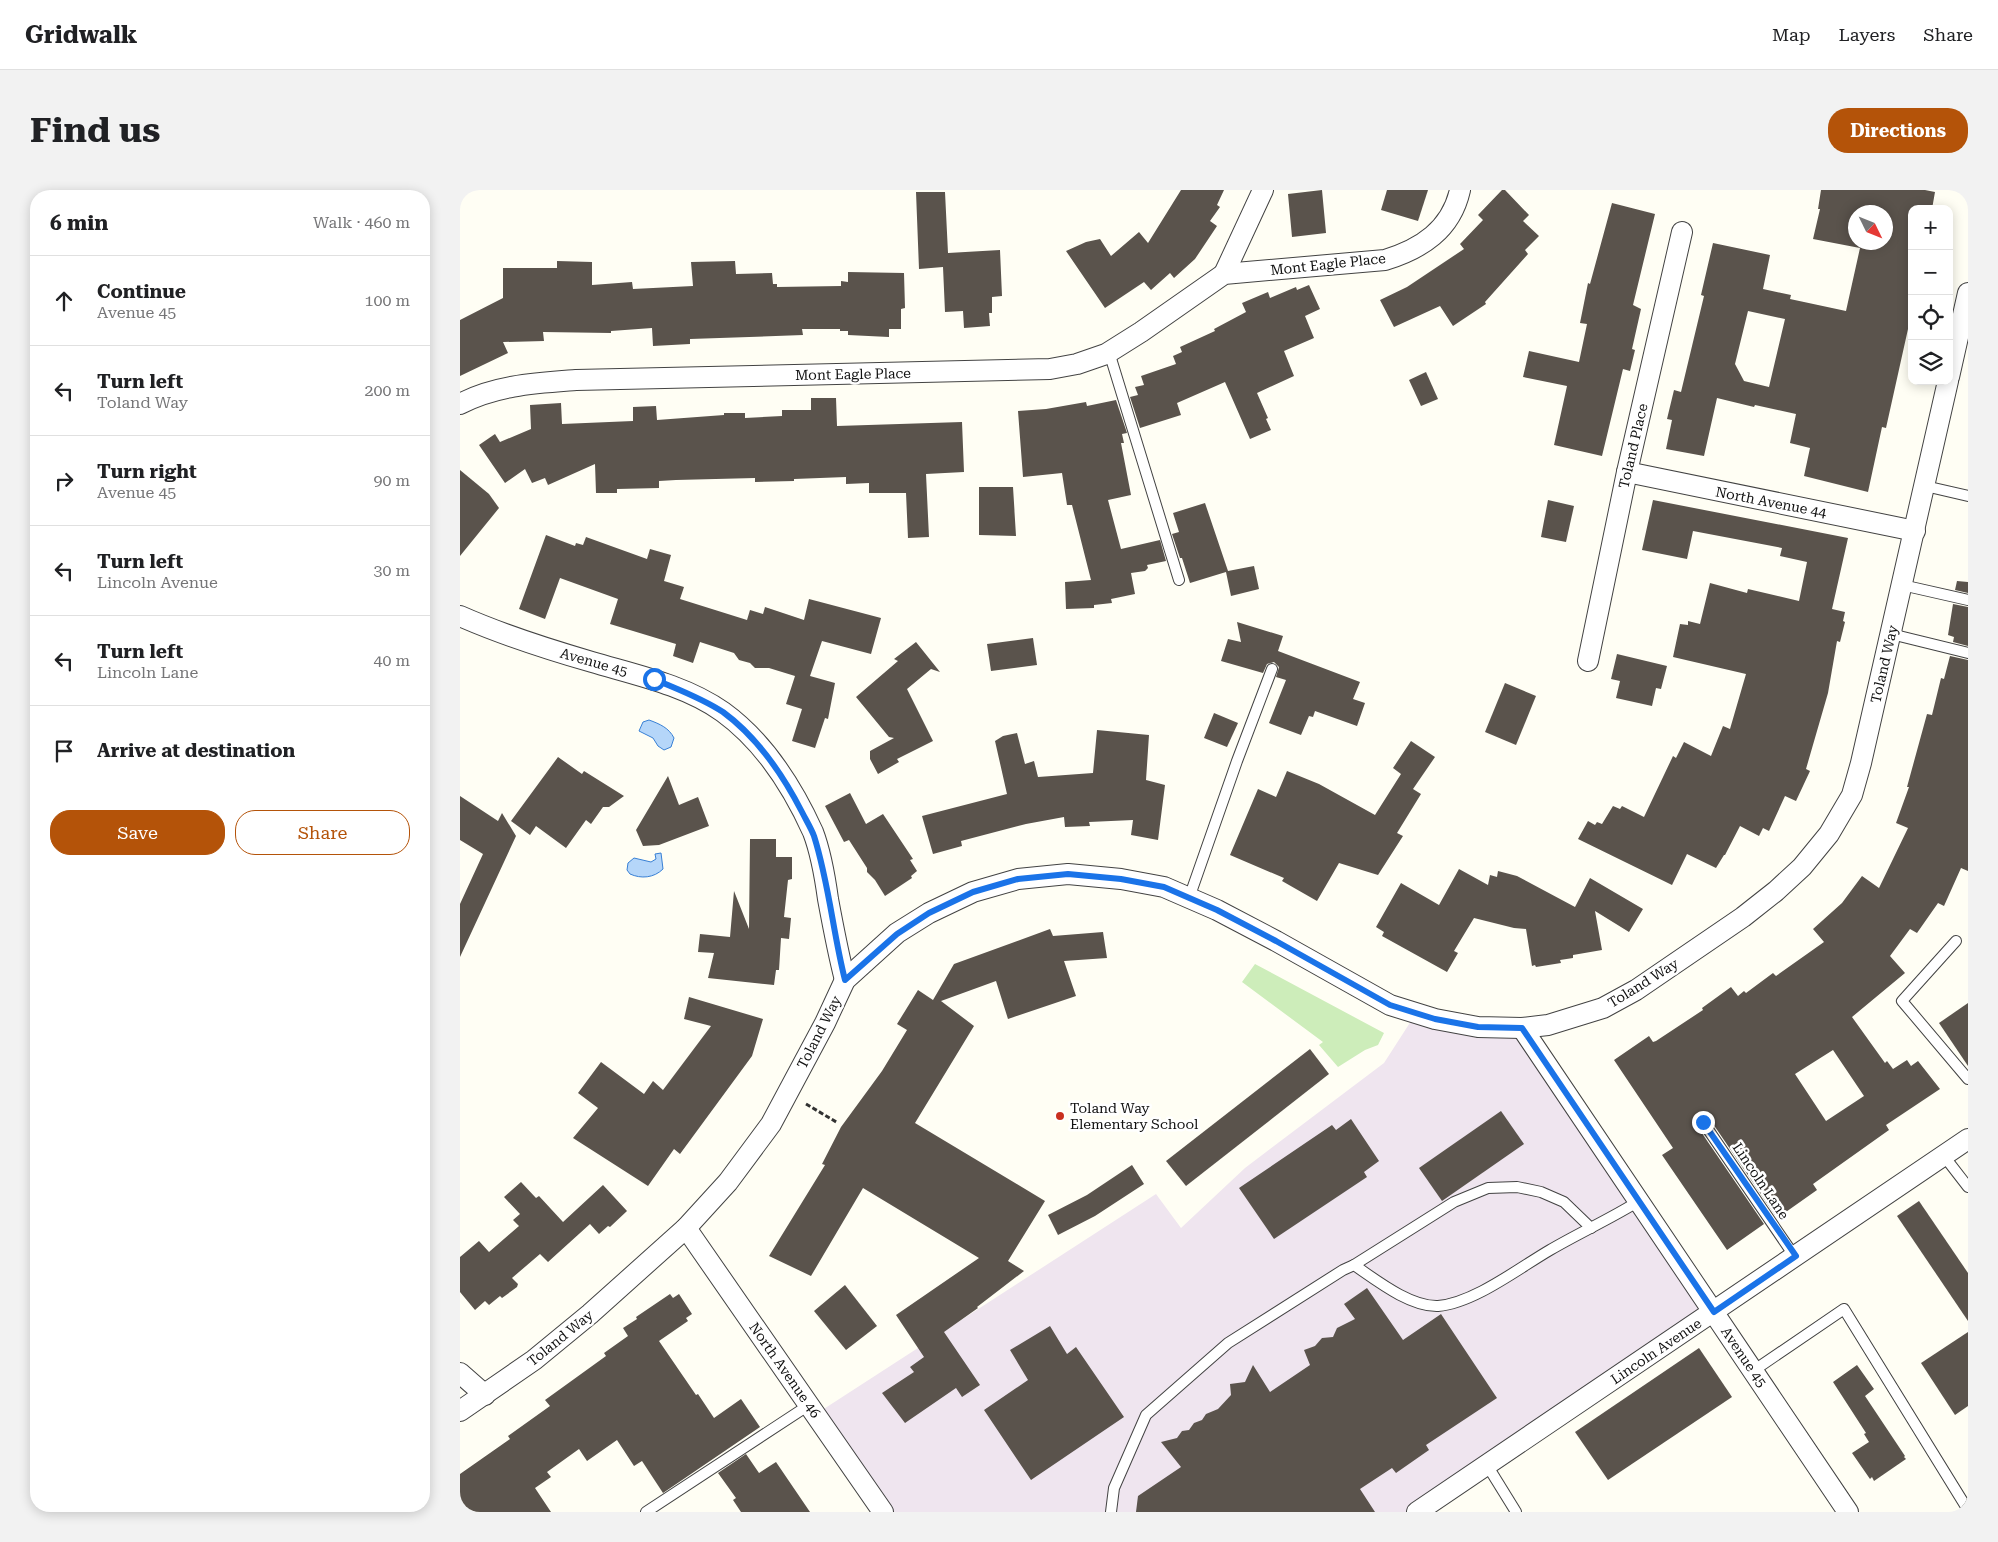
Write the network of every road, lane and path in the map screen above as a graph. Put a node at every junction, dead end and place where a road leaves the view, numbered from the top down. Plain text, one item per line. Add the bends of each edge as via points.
1 (1262, 190) edge
2 (1460, 190) edge
3 (1682, 232) dead end
4 (1224, 274) junction
5 (1968, 293) edge
6 (1962, 346) edge
7 (1109, 352) junction
8 (1953, 367) edge
9 (1947, 385) edge
10 (460, 404) edge
11 (1626, 472) junction
12 (1925, 486) junction
13 (1968, 496) edge
14 (1915, 531) junction
15 (1179, 580) dead end
16 (1902, 586) junction
17 (1968, 600) edge
18 (460, 616) edge
19 (1891, 634) junction
20 (1968, 653) edge
21 (1588, 661) dead end
22 (1272, 668) dead end
23 (1189, 898) junction
24 (1956, 941) dead end
25 (845, 980) junction
26 (1522, 1028) junction
27 (1968, 1079) edge
28 (802, 1102) dead end
29 (838, 1122) dead end
30 (1703, 1122) dead end
31 (1968, 1139) edge
32 (1944, 1156) junction
33 (1968, 1187) edge
34 (1639, 1201) junction
35 (686, 1228) junction
36 (1591, 1228) junction
37 (1796, 1256) junction
38 (1354, 1265) junction
39 (1714, 1312) junction
40 (1753, 1371) junction
41 (460, 1373) edge
42 (485, 1395) junction
43 (809, 1405) junction
44 (460, 1411) edge
45 (1487, 1465) junction
46 (1968, 1510) edge
47 (1512, 1511) edge
48 (646, 1512) edge
49 (883, 1512) edge
50 (1111, 1512) edge
51 (1417, 1512) edge
52 (1848, 1512) edge

1 - 4 street
2 - 4 street, Mont Eagle Place via 1452,214 1437,232 1406,253 1385,260
3 - 11 street, Toland Place
4 - 7 street, Mont Eagle Place
5 - 6 street
6 - 8 street
7 - 10 street, Mont Eagle Place via 1077,364 1050,369 532,383 496,390
7 - 15 lane
9 - 12 street, Toland Way
11 - 14 street, North Avenue 44
11 - 21 street, Toland Place
12 - 13 lane
12 - 14 street, Toland Way
14 - 16 street, Toland Way
16 - 17 lane
16 - 19 street, Toland Way
18 - 25 street, Avenue 45 via 538,646 654,679 722,711 743,729 792,791 813,834
19 - 20 lane
19 - 26 street, Toland Way via 1852,795 1829,834 1802,867 1743,917 1636,990 1586,1014 1548,1025
22 - 23 lane
23 - 25 street, Toland Way via 1164,887 1121,879 1068,874 1018,879 973,892 929,913 897,934
23 - 26 street, Toland Way via 1276,941 1390,1005 1435,1019 1478,1027
24 - 27 lane via 1902,1001
25 - 35 street, Toland Way via 771,1124 728,1182
26 - 34 street, Avenue 45
28 - 29 path
30 - 37 lane, Lincoln Lane
31 - 32 street, Lincoln Avenue
32 - 33 lane
32 - 37 street, Lincoln Avenue
34 - 36 lane
34 - 39 street, Avenue 45
35 - 42 street, Toland Way via 590,1314
35 - 43 street, North Avenue 46
36 - 38 lane via 1484,1290 1438,1306 1411,1300 1388,1289
36 - 38 lane via 1564,1202 1541,1192 1517,1187 1488,1188 1454,1202
37 - 39 street, Lincoln Avenue
38 - 50 lane via 1228,1343 1146,1415 1114,1488
39 - 40 street, Avenue 45
39 - 45 street, Lincoln Avenue
40 - 46 lane via 1844,1309
40 - 52 street, Avenue 45
41 - 42 street
42 - 44 street, Toland Way
43 - 48 lane
43 - 49 street, North Avenue 46
45 - 47 lane
45 - 51 street, Lincoln Avenue

